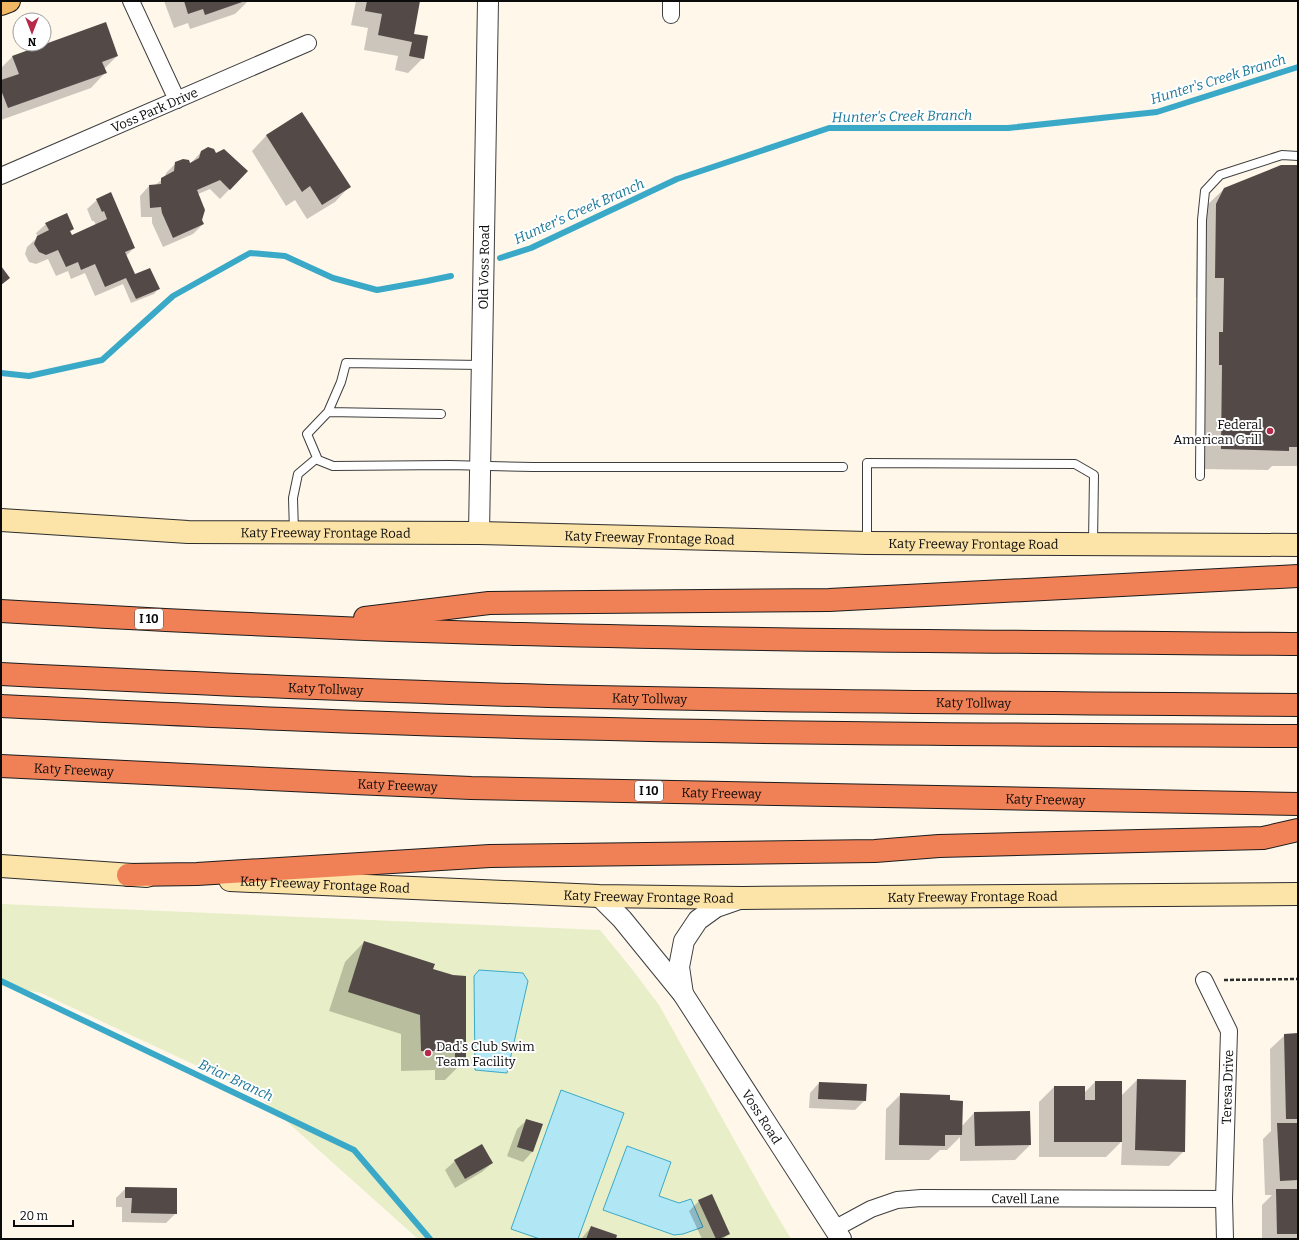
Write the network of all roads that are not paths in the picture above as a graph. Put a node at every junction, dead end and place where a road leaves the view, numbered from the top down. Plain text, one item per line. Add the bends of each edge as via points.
1 (9, 1) edge
2 (131, 1) edge
3 (488, 1) edge
4 (1, 4) edge
5 (308, 43) dead end
6 (177, 100) junction
7 (1298, 156) edge
8 (1, 176) edge
9 (481, 364) junction
10 (328, 412) junction
11 (441, 414) dead end
12 (317, 458) junction
13 (480, 466) junction
14 (843, 467) dead end
15 (1200, 476) dead end
16 (1, 520) edge
17 (294, 532) junction
18 (479, 534) junction
19 (868, 543) junction
20 (1093, 544) junction
21 (1298, 545) edge
22 (1298, 576) edge
23 (1, 611) edge
24 (297, 626) junction
25 (1298, 644) edge
26 (1, 674) edge
27 (1298, 705) edge
28 (1, 706) edge
29 (1298, 736) edge
30 (1, 766) edge
31 (1298, 804) edge
32 (1298, 830) edge
33 (1, 866) edge
34 (128, 875) junction
35 (1298, 894) edge
36 (599, 896) junction
37 (742, 898) junction
38 (1204, 980) road end
39 (683, 994) junction
40 (1224, 1199) junction
41 (838, 1234) edge
42 (1225, 1239) edge

1 - 4 main road
2 - 6 street
3 - 9 street, Old Voss Road
5 - 6 street, Voss Park Drive
6 - 8 street, Voss Park Drive
7 - 15 lane via 1282,156 1220,175 1205,191 1202,220
9 - 10 lane via 346,363
9 - 13 street, Old Voss Road
10 - 11 lane
10 - 12 lane via 307,434
12 - 13 lane via 333,466
12 - 17 lane via 298,474 294,498
13 - 14 lane
13 - 18 street, Old Voss Road
16 - 17 main road, Katy Freeway Frontage Road via 188,532
17 - 18 main road, Katy Freeway Frontage Road
18 - 19 main road, Katy Freeway Frontage Road
19 - 20 main road, Katy Freeway Frontage Road
19 - 20 lane via 867,463 1074,464 1094,475
20 - 21 main road, Katy Freeway Frontage Road
22 - 24 highway via 829,600 489,604
23 - 24 highway, I 10
24 - 25 highway, I 10 via 660,638
26 - 27 highway, Katy Tollway via 557,696
28 - 29 highway via 371,722 736,732
30 - 31 highway, Katy Freeway / I 10 via 463,787
32 - 34 highway via 1263,838 939,846 875,851 753,854 504,855 197,874
33 - 34 main road, Katy Freeway Frontage Road
34 - 36 main road, Katy Freeway Frontage Road
35 - 37 main road, Katy Freeway Frontage Road
36 - 37 main road, Katy Freeway Frontage Road
36 - 39 street, Voss Road via 622,919
37 - 39 street, Voss Road via 716,907 698,920 684,941 679,967
38 - 40 street, Teresa Drive via 1229,1031
39 - 41 street, Voss Road
40 - 41 street, Cavell Lane via 897,1200 871,1209
40 - 42 street, Teresa Drive

